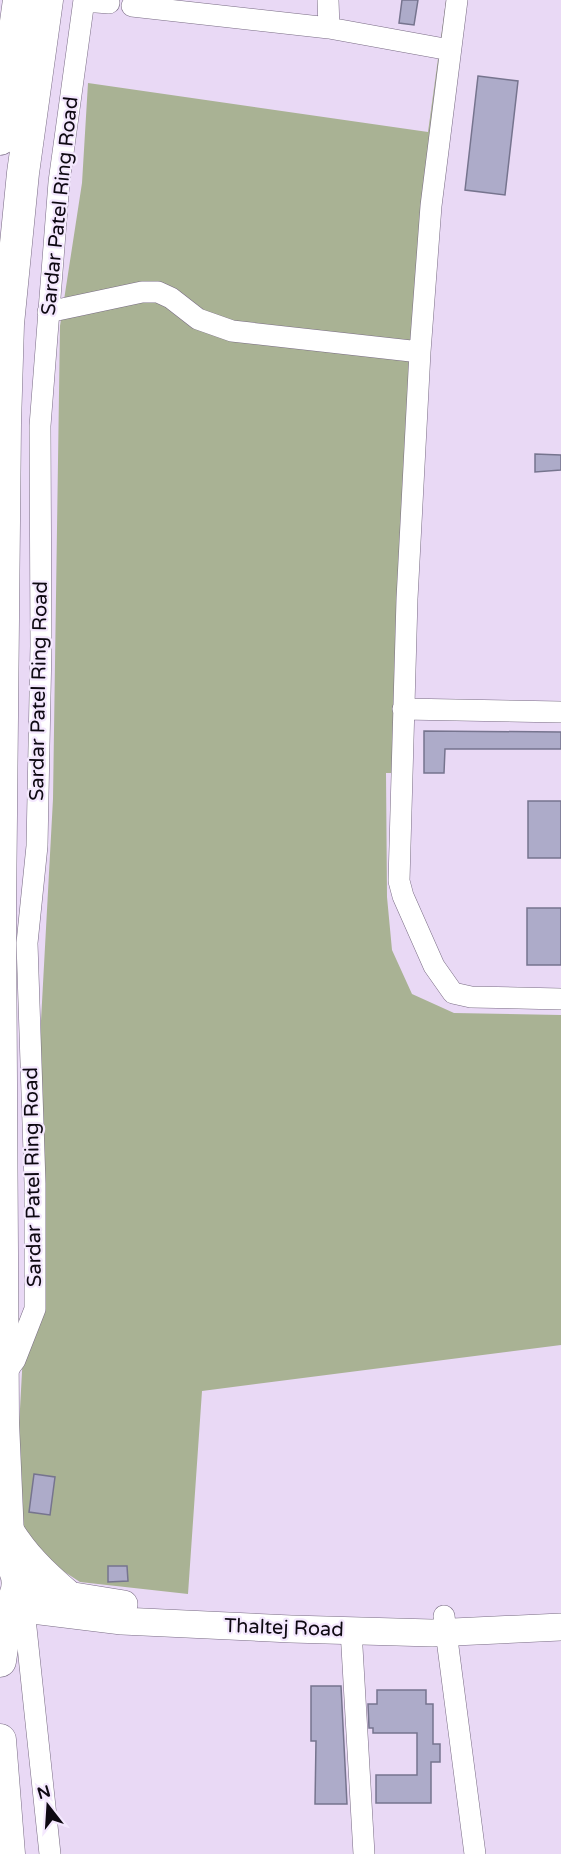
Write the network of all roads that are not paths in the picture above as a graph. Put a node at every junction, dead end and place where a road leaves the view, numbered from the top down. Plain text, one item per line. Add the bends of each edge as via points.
1 (19, 0) edge
2 (47, 0) edge
3 (328, 0) edge
4 (457, 0) edge
5 (84, 1) edge
6 (109, 3) dead end
7 (132, 6) dead end
8 (329, 28) junction
9 (450, 50) junction
10 (0, 139) edge
11 (48, 312) junction
12 (420, 352) junction
13 (403, 709) junction
14 (561, 712) edge
15 (561, 999) edge
16 (3, 1376) junction
17 (9, 1579) edge
18 (72, 1596) junction
19 (561, 1610) edge
20 (445, 1624) junction
21 (561, 1627) edge
22 (351, 1630) junction
23 (0, 1661) edge
24 (1, 1750) edge
25 (9, 1854) edge
26 (50, 1854) edge
27 (364, 1854) edge
28 (475, 1854) edge

1 - 10 highway
2 - 16 highway, Sardar Patel Ring Road via 23,173 8,324 0,901
3 - 8 street
4 - 9 street
5 - 6 street
5 - 11 street, Sardar Patel Ring Road via 59,182
7 - 8 street
8 - 9 street
9 - 12 street via 431,206
11 - 12 street via 158,292 198,319 232,331
11 - 16 street, Sardar Patel Ring Road via 40,426 37,846 27,943 35,1310 15,1360
12 - 13 street
13 - 14 street
13 - 15 street via 399,881 444,983 453,993 471,997
16 - 17 highway, Sardar Patel Ring Road
17 - 18 main road
17 - 18 main road via 16,1542
17 - 22 main road, Thaltej Road via 122,1621
17 - 23 highway
17 - 26 street, Sardar Patel Ring Road
18 - 20 main road via 113,1603
19 - 20 main road
20 - 21 main road, Thaltej Road
20 - 22 main road, Thaltej Road
20 - 28 street
22 - 27 street
24 - 25 highway

